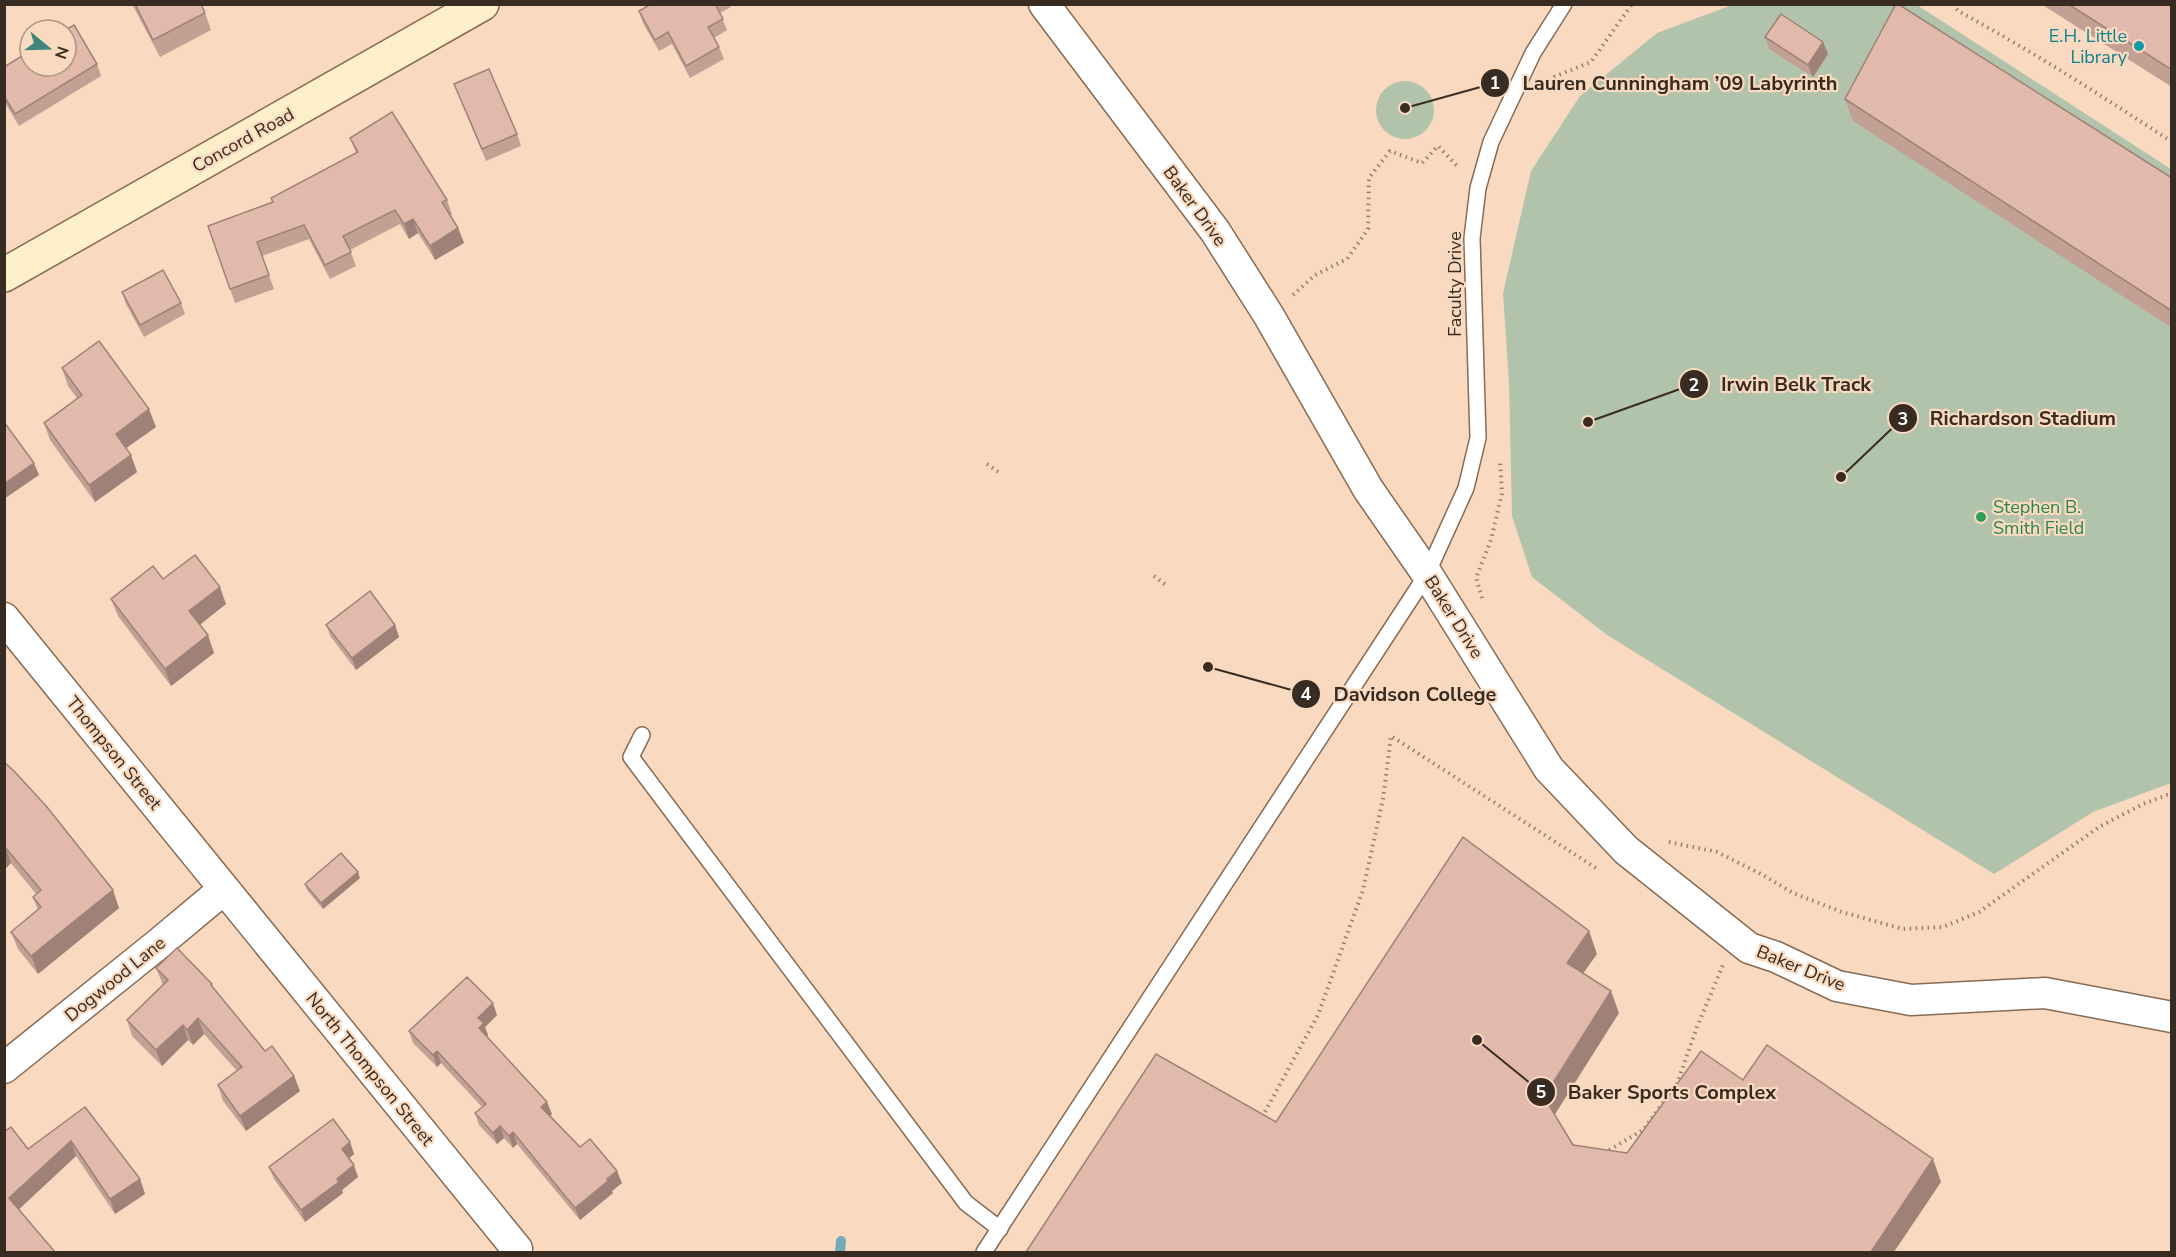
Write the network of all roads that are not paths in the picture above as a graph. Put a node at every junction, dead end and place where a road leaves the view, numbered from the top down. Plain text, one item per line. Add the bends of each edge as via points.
1 (482, 4) edge
2 (1044, 4) edge
3 (1564, 4) edge
4 (4, 275) edge
5 (1427, 574) junction
6 (4, 618) edge
7 (642, 735) dead end
8 (224, 889) junction
9 (2172, 1017) edge
10 (4, 1068) edge
11 (1000, 1229) junction
12 (517, 1249) dead end
13 (984, 1252) edge

1 - 4 main road, Concord Road
2 - 5 street, Baker Drive via 1215,231 1269,316 1368,489
3 - 5 lane, Faculty Drive via 1533,53 1496,132 1478,188 1472,238 1478,438 1466,488
5 - 9 street, Baker Drive via 1549,769 1626,850 1749,948 1837,986 1911,1000 2045,993
5 - 11 lane, Faculty Drive
6 - 8 street, Thompson Street
7 - 11 lane via 631,757 966,1203
8 - 10 street, Dogwood Lane
8 - 12 street, North Thompson Street
11 - 13 lane, Faculty Drive

